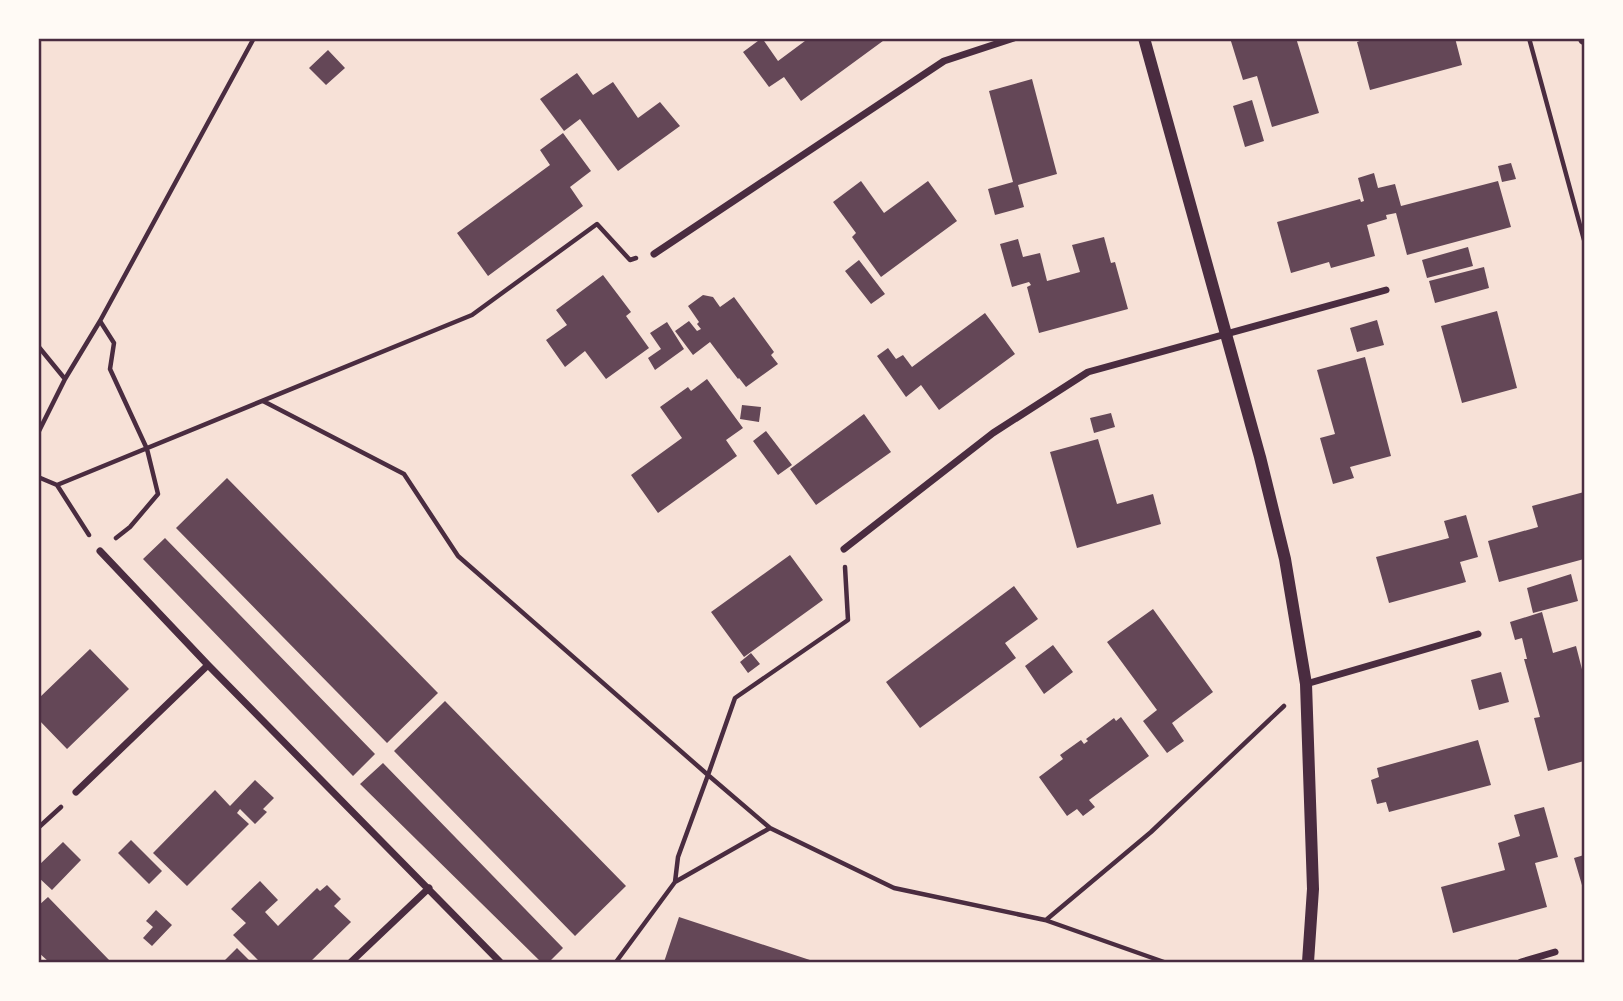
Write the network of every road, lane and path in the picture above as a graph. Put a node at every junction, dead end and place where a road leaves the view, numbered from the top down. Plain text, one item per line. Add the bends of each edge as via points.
1 (254, 38) edge
2 (1014, 38) edge
3 (1144, 38) edge
4 (1529, 38) edge
5 (1584, 240) edge
6 (654, 254) joint
7 (1386, 290) dead end
8 (100, 320) junction
9 (1225, 335) junction
10 (38, 346) edge
11 (65, 379) junction
12 (262, 401) junction
13 (38, 433) edge
14 (147, 449) junction
15 (38, 477) edge
16 (57, 485) junction
17 (844, 549) joint
18 (100, 551) junction
19 (1478, 634) dead end
20 (208, 665) junction
21 (1306, 684) junction
22 (708, 775) junction
23 (76, 792) joint
24 (38, 828) edge
25 (770, 828) junction
26 (675, 882) junction
27 (429, 888) junction
28 (1045, 920) junction
29 (1555, 952) dead end
30 (351, 962) edge
31 (500, 962) edge
32 (616, 962) edge
33 (1164, 962) edge
34 (1308, 962) edge
35 (1521, 962) edge

1 - 8 path
2 - 6 street via 944,61
3 - 9 street
4 - 5 path
6 - 12 path via 630,260 597,224 472,315
7 - 9 street
8 - 11 path
8 - 14 path via 114,343 110,369
9 - 17 street via 1088,372 993,433
9 - 21 street via 1285,559
10 - 11 path
11 - 13 path
12 - 14 path
12 - 22 path via 404,474 458,556
14 - 16 path
14 - 18 path via 158,494 130,527
15 - 16 path
16 - 18 path
17 - 22 path via 848,621 736,698
18 - 20 street
19 - 21 street
20 - 23 street
20 - 27 street
21 - 28 path via 1151,832
21 - 34 street via 1313,889
22 - 25 path
22 - 26 path via 678,857
23 - 24 path
25 - 26 path
25 - 28 path via 894,888
26 - 32 path
27 - 30 street
27 - 31 street
28 - 33 path
29 - 35 street

